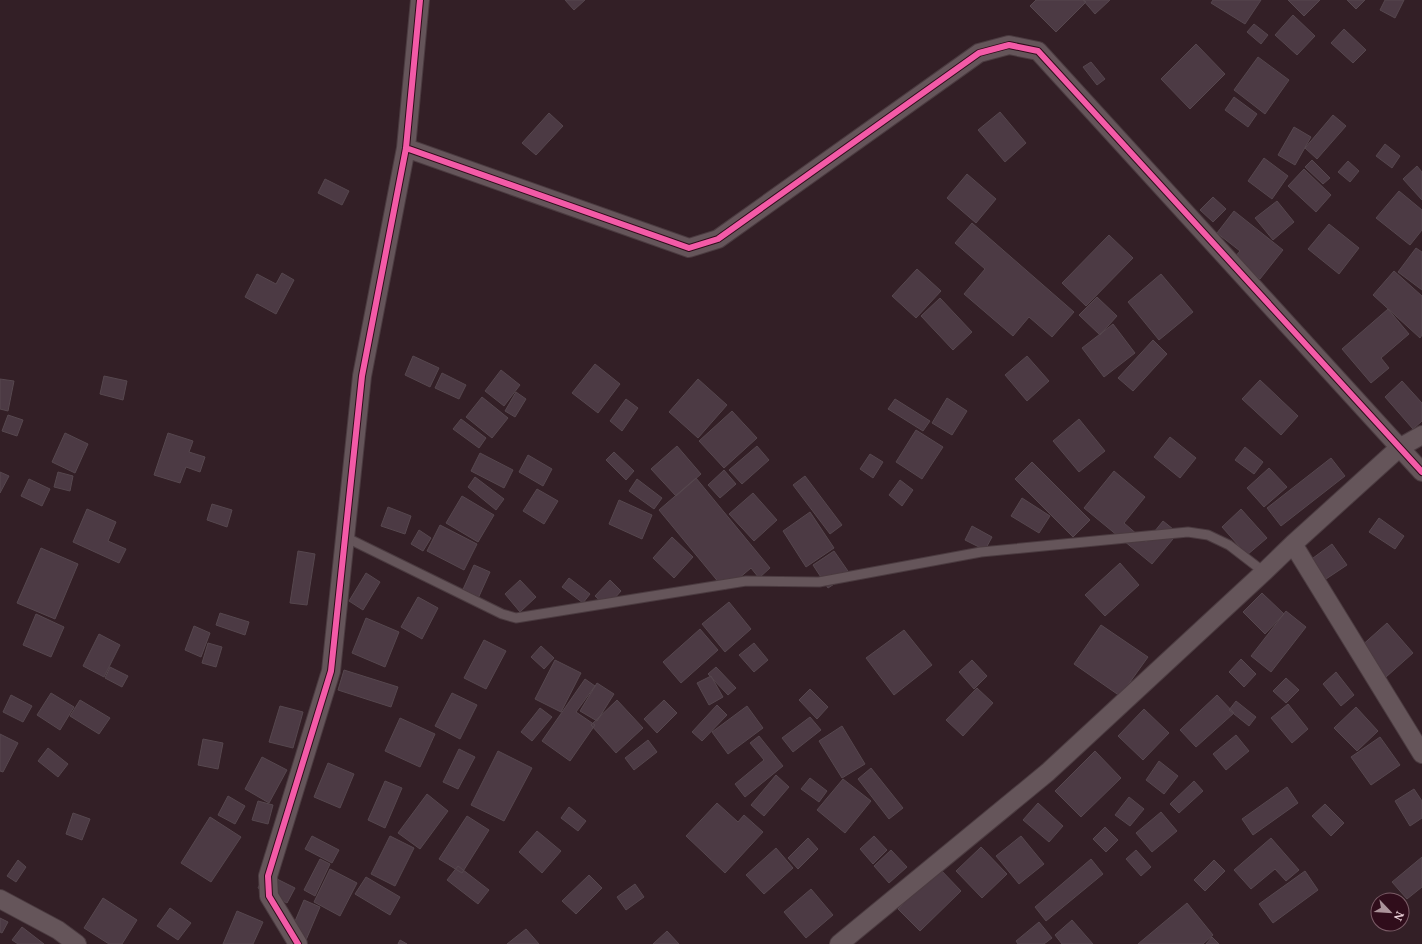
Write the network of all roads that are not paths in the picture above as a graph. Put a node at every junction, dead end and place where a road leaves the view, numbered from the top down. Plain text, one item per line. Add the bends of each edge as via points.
1 (420, 0) edge
2 (406, 148) junction
3 (1422, 435) edge
4 (1399, 448) junction
5 (1422, 472) edge
6 (345, 537) junction
7 (1293, 544) junction
8 (1264, 572) junction
9 (1422, 754) edge
10 (0, 899) edge
11 (77, 944) edge
12 (298, 944) edge
13 (839, 944) edge

1 - 2 street
2 - 4 street via 690,248 718,240 979,53 1009,45 1038,51
2 - 6 street via 362,376
3 - 4 street
4 - 5 street
4 - 7 street
6 - 8 lane via 502,614 516,618 746,581 819,582 982,552 1188,532 1208,535 1229,544
6 - 12 street via 331,671 268,876 269,896
7 - 8 street
7 - 9 street
8 - 13 street via 1048,772
10 - 11 street via 58,930

